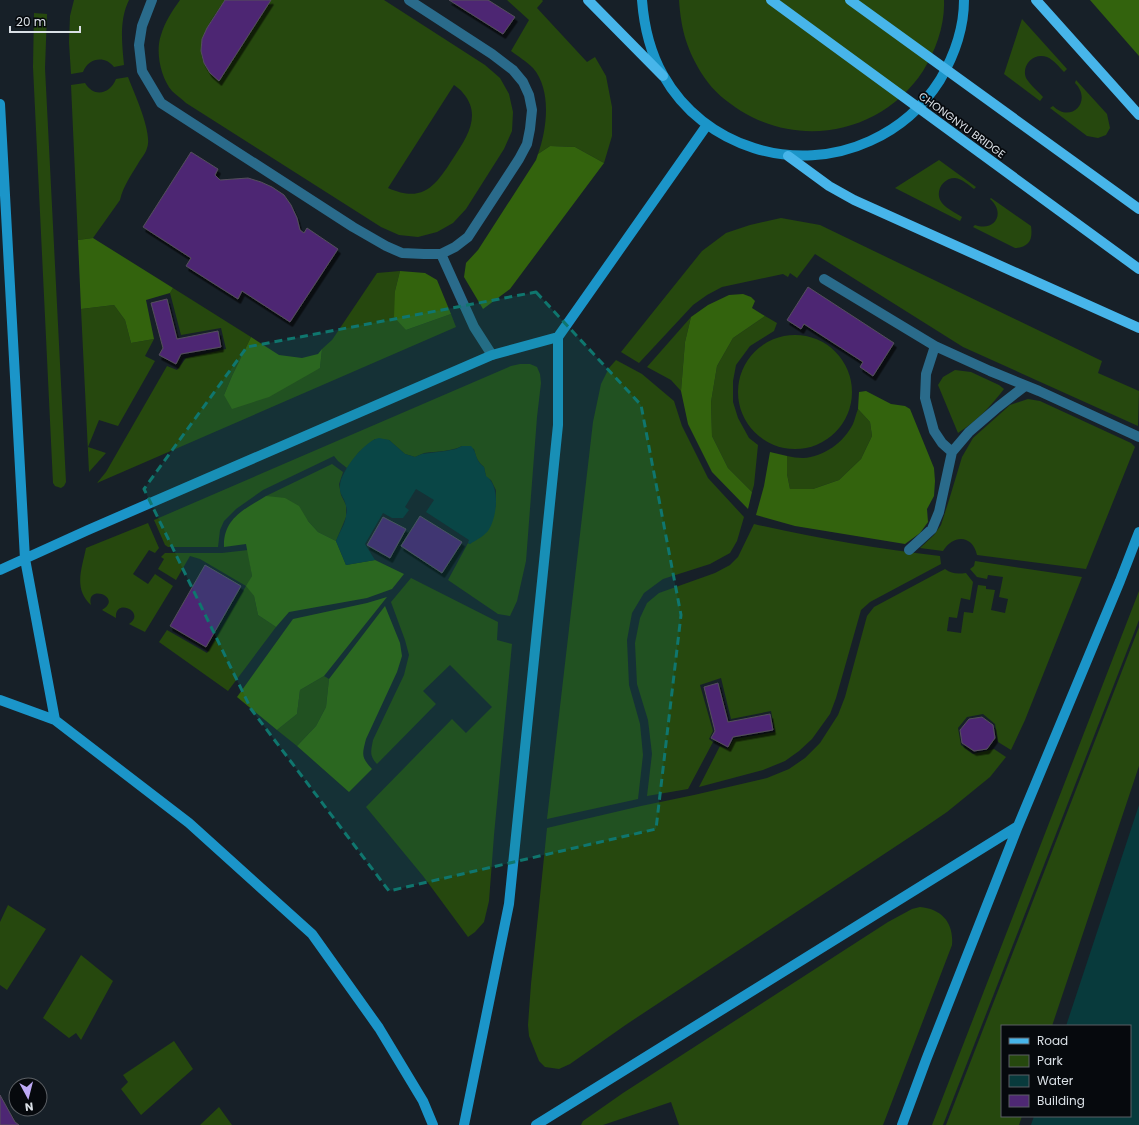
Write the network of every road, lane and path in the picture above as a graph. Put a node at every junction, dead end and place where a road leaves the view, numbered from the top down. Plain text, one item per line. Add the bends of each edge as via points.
1 (152, 0) edge
2 (409, 0) edge
3 (588, 0) edge
4 (642, 0) edge
5 (771, 0) edge
6 (850, 0) edge
7 (964, 0) edge
8 (1036, 0) edge
9 (663, 76) junction
10 (0, 104) edge
11 (1139, 115) edge
12 (707, 125) junction
13 (788, 156) junction
14 (1139, 210) edge
15 (441, 254) junction
16 (1139, 269) edge
17 (824, 278) dead end
18 (1139, 328) edge
19 (558, 337) junction
20 (935, 346) junction
21 (492, 355) junction
22 (1025, 386) junction
23 (1139, 437) edge
24 (952, 452) junction
25 (1139, 532) edge
26 (909, 550) dead end
27 (25, 559) junction
28 (0, 570) edge
29 (0, 700) edge
30 (55, 720) junction
31 (1018, 826) junction
32 (432, 1125) edge
33 (464, 1125) edge
34 (536, 1125) edge
35 (902, 1125) edge

1 - 15 lane via 142,26 139,45 142,71 161,103 386,246 402,253
2 - 15 lane via 513,70 523,82 532,110 527,144 519,159 468,237
3 - 9 main road
4 - 9 street via 646,30
5 - 16 main road, CHONGNYU BRIDGE
6 - 14 main road
7 - 13 street via 962,25 946,70 934,90 918,108 901,123 860,146 837,153
8 - 11 main road
9 - 12 street via 687,107
10 - 27 street
12 - 13 street via 739,143
12 - 19 street
13 - 18 main road via 828,186 854,200
15 - 21 lane via 474,327
17 - 20 lane
19 - 21 street
19 - 33 street via 558,425 509,904
20 - 22 lane
20 - 24 lane via 926,374 925,398 934,431
21 - 27 street
22 - 23 lane
22 - 24 lane via 969,432
24 - 26 lane via 937,518 932,529
25 - 31 street
27 - 28 street
27 - 30 street
29 - 30 street
30 - 32 street via 189,823 312,934 379,1028 423,1101
31 - 34 street
31 - 35 street

